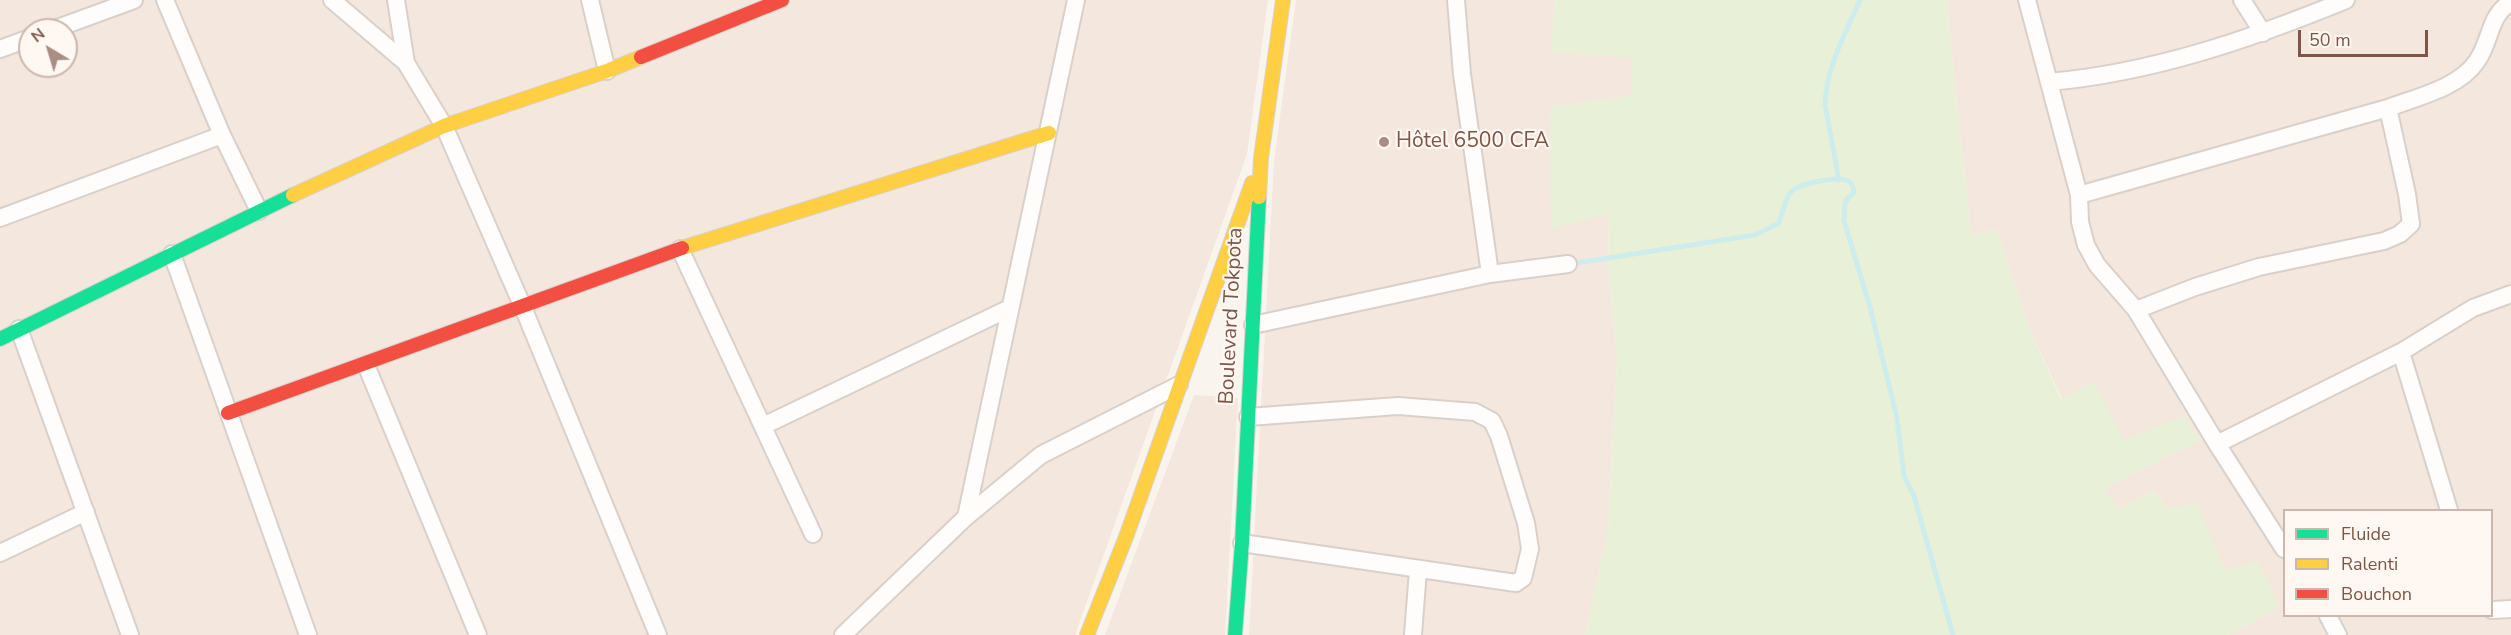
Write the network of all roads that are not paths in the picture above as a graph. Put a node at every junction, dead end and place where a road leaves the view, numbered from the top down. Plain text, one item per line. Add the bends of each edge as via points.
1 (134, 0) edge
2 (165, 0) edge
3 (333, 0) edge
4 (396, 0) edge
5 (590, 0) edge
6 (782, 0) edge
7 (1076, 0) edge
8 (1282, 0) edge
9 (1456, 0) edge
10 (2027, 0) edge
11 (2242, 0) edge
12 (2346, 0) edge
13 (2511, 2) edge
14 (78, 20) edge
15 (2264, 33) junction
16 (18, 42) edge
17 (0, 49) edge
18 (406, 63) junction
19 (607, 71) junction
20 (2049, 82) junction
21 (2388, 108) junction
22 (444, 126) junction
23 (1049, 133) junction
24 (222, 135) junction
25 (1261, 158) junction
26 (2079, 195) junction
27 (259, 212) junction
28 (0, 218) edge
29 (680, 249) junction
30 (172, 254) junction
31 (1569, 264) dead end
32 (1490, 274) junction
33 (2511, 294) edge
34 (522, 305) junction
35 (1010, 308) junction
36 (2136, 310) junction
37 (1253, 325) junction
38 (19, 329) junction
39 (0, 339) edge
40 (2402, 352) junction
41 (366, 365) junction
42 (1179, 385) junction
43 (228, 413) junction
44 (1248, 417) junction
45 (763, 426) junction
46 (2217, 444) junction
47 (2449, 509) edge
48 (86, 512) junction
49 (966, 517) junction
50 (813, 534) dead end
51 (1242, 543) junction
52 (2283, 547) edge
53 (0, 553) edge
54 (1418, 570) junction
55 (2511, 609) edge
56 (2493, 610) edge
57 (2329, 617) edge
58 (130, 635) edge
59 (308, 635) edge
60 (478, 635) edge
61 (658, 635) edge
62 (843, 635) edge
63 (1088, 635) edge
64 (1235, 635) edge
65 (1413, 635) edge
66 (2338, 635) edge

1 - 14 street
2 - 24 street
3 - 18 street
4 - 18 street
5 - 19 street
6 - 19 street
7 - 23 street
8 - 25 street, Boulevard Tokpota
9 - 32 street via 1462,74
10 - 20 street
11 - 15 street
12 - 15 street
13 - 21 street via 2498,12 2477,61 2458,79
15 - 20 street via 2121,72
16 - 17 street
18 - 22 street
19 - 22 street
20 - 26 street
21 - 26 street
21 - 36 street via 2411,224 2400,234 2384,241 2259,267
22 - 27 street
22 - 34 street
23 - 29 street
23 - 35 street
24 - 27 street
24 - 28 street
25 - 37 street, Boulevard Tokpota
25 - 42 street
26 - 36 street via 2085,245
27 - 30 street
29 - 34 street
29 - 45 street
30 - 38 street
30 - 43 street
31 - 32 street
32 - 37 street
33 - 40 street via 2473,308
34 - 41 street
34 - 61 street
35 - 45 street
35 - 49 street
36 - 46 street
37 - 44 street, Boulevard Tokpota
38 - 39 street
38 - 48 street
40 - 46 street
40 - 47 street
41 - 43 street
41 - 60 street
42 - 49 street via 1041,455
42 - 63 street
43 - 59 street
44 - 51 street, Boulevard Tokpota
44 - 54 street via 1398,406 1475,412 1492,421 1526,523 1530,549 1522,578 1516,583
45 - 50 street
46 - 52 street
48 - 53 street
48 - 58 street
49 - 62 street
51 - 54 street
51 - 64 street, Boulevard Tokpota
54 - 65 street
55 - 56 street
57 - 66 street

